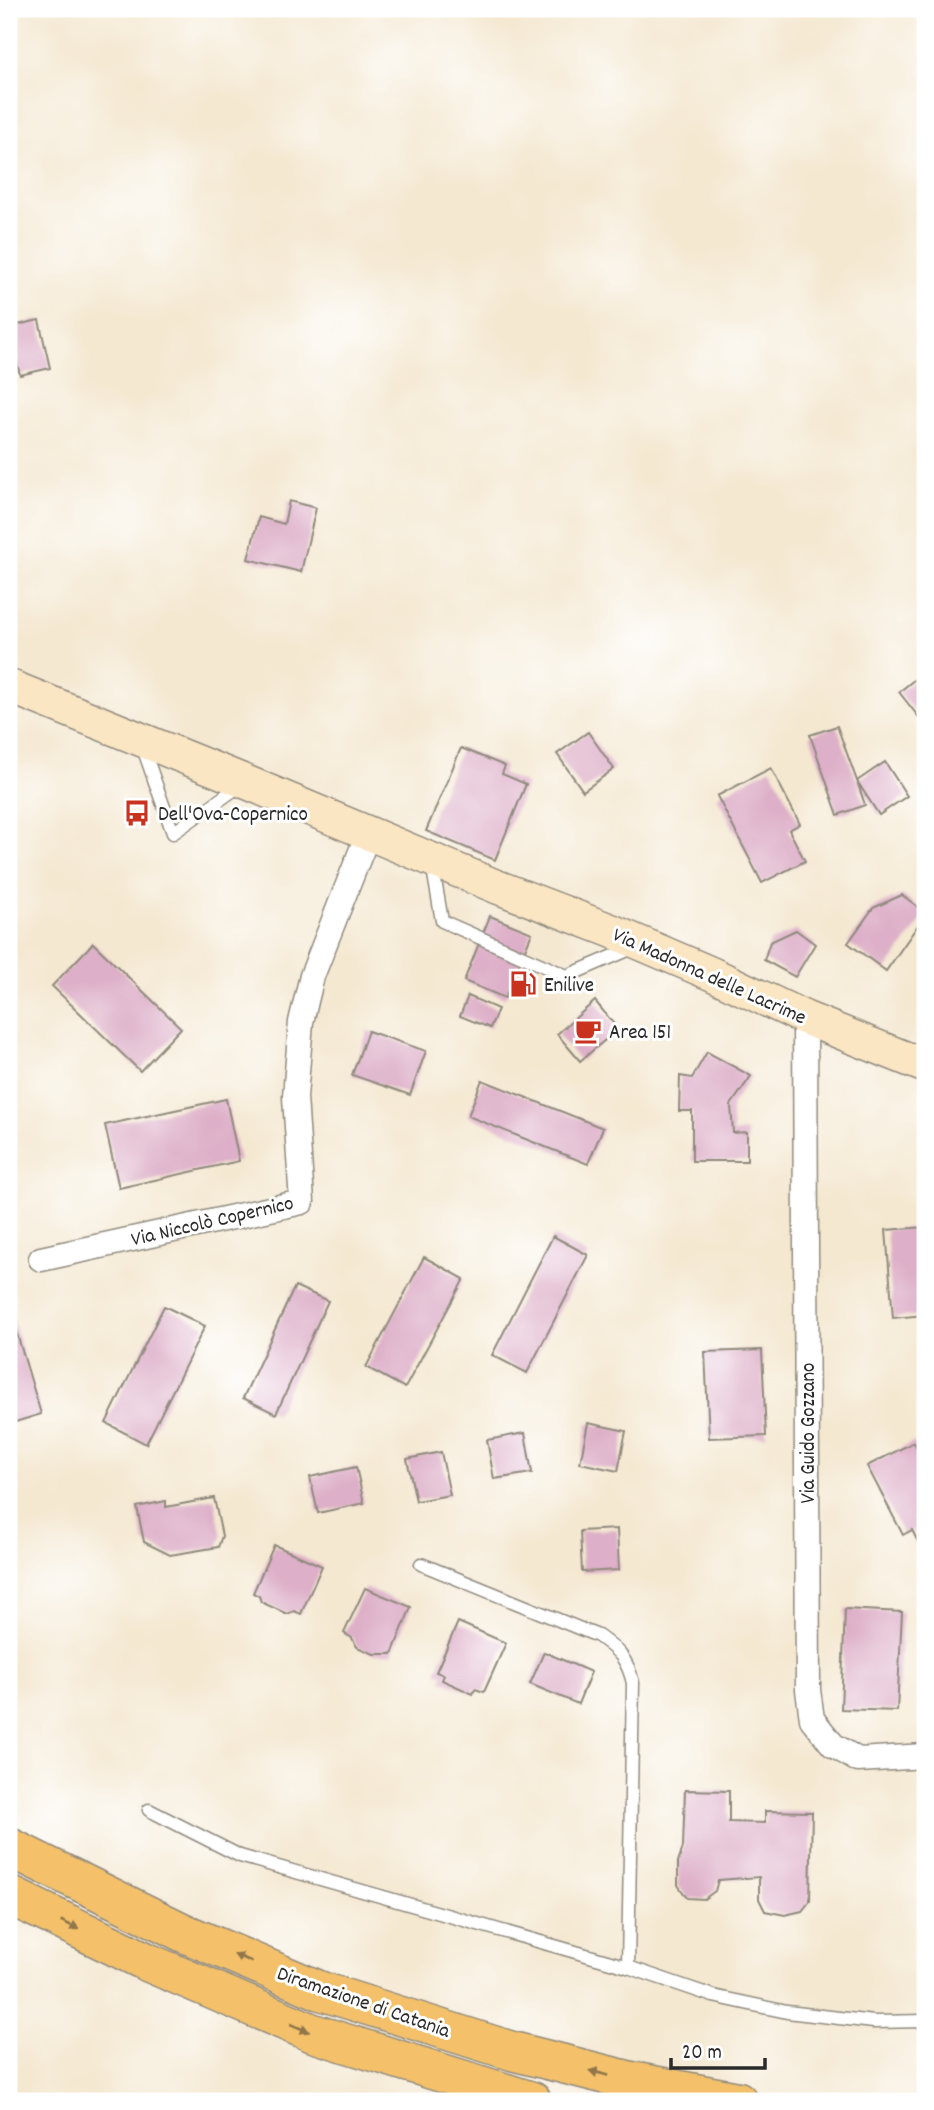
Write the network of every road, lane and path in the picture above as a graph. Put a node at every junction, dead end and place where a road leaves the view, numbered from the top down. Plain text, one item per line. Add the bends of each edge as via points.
1 (9, 686) edge
2 (139, 738) junction
3 (260, 788) junction
4 (368, 834) junction
5 (431, 860) junction
6 (642, 944) junction
7 (805, 1018) junction
8 (925, 1066) edge
9 (41, 1259) dead end
10 (421, 1564) dead end
11 (925, 1756) edge
12 (149, 1810) dead end
13 (9, 1847) edge
14 (9, 1895) edge
15 (628, 1967) junction
16 (925, 2021) edge
17 (516, 2099) edge
18 (737, 2101) edge

1 - 2 main road, Via Madonna delle Lacrime
2 - 3 main road, Via Madonna delle Lacrime
2 - 3 lane via 173,833
3 - 4 main road, Via Madonna delle Lacrime
4 - 5 main road, Via Madonna delle Lacrime
4 - 9 street, Via Niccolò Copernico via 312,976 301,1022 295,1097 302,1202
5 - 6 main road, Via Madonna delle Lacrime
5 - 6 lane via 442,921 567,976
6 - 7 main road, Via Madonna delle Lacrime
7 - 8 main road, Via Madonna delle Lacrime
7 - 11 street, Via Guido Gozzano via 808,1676 812,1718 833,1745 858,1760
10 - 15 lane via 598,1636 629,1665 634,1683
12 - 15 lane via 240,1856
18 -> 13 highway, Diramazione di Catania via 512,2051 321,1991 184,1933
14 -> 17 highway, Diramazione di Catania via 147,1962 313,2033
15 - 16 lane via 713,1996 787,2012 874,2022

